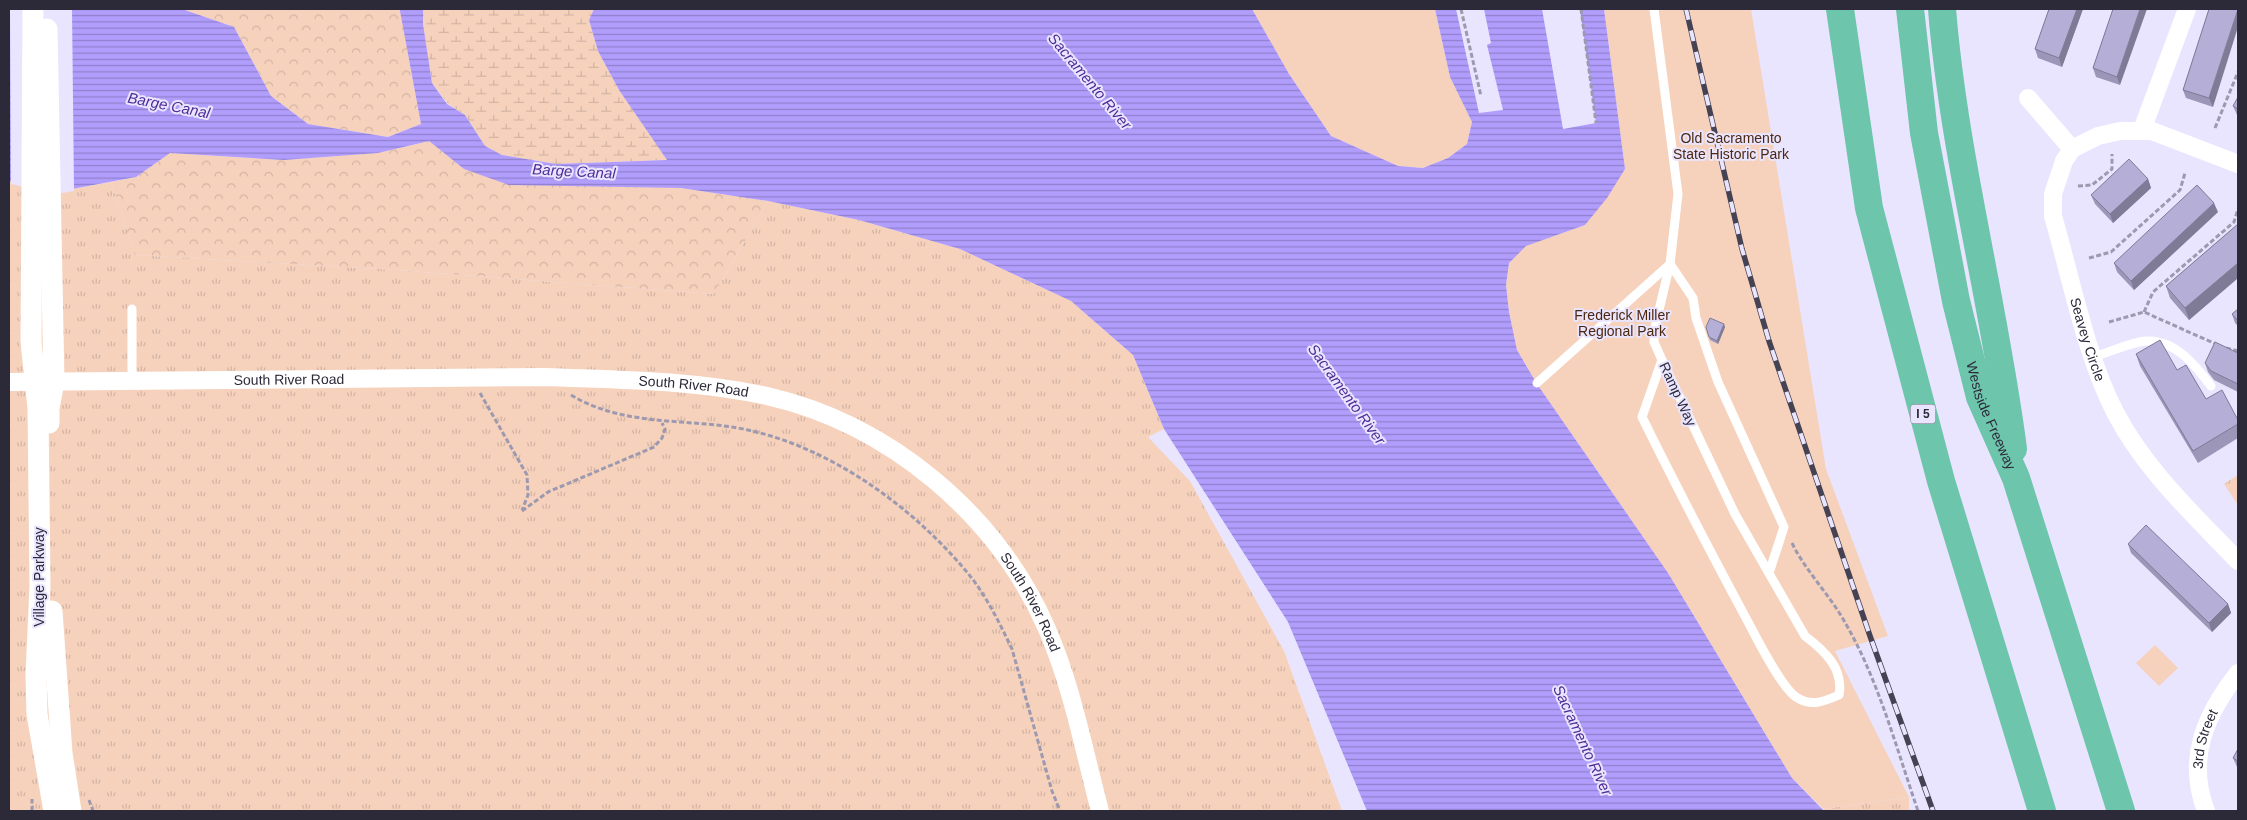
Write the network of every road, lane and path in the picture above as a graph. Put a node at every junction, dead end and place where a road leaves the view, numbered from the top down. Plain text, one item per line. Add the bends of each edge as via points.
1 (33, 9) edge
2 (47, 9) edge
3 (1461, 9) edge
4 (1581, 9) edge
5 (1654, 9) edge
6 (1840, 9) edge
7 (1910, 9) edge
8 (1942, 9) edge
9 (2187, 9) edge
10 (2238, 72) edge
11 (1481, 96) dead end
12 (2028, 98) dead end
13 (1596, 123) dead end
14 (2215, 128) dead end
15 (2142, 130) junction
16 (2072, 149) junction
17 (2112, 154) dead end
18 (2238, 164) edge
19 (2185, 173) dead end
20 (2078, 186) dead end
21 (2238, 209) edge
22 (2089, 258) dead end
23 (1670, 264) junction
24 (132, 309) dead end
25 (2144, 312) junction
26 (2109, 322) dead end
27 (2238, 351) edge
28 (2093, 357) junction
29 (1662, 360) junction
30 (546, 377) junction
31 (476, 378) junction
32 (9, 382) edge
33 (44, 382) junction
34 (132, 382) junction
35 (1537, 384) dead end
36 (2211, 386) dead end
37 (662, 422) junction
38 (2016, 478) junction
39 (1784, 526) junction
40 (2238, 562) edge
41 (1769, 573) junction
42 (2238, 673) edge
43 (54, 811) edge
44 (71, 811) edge
45 (1060, 811) edge
46 (1100, 811) edge
47 (1918, 811) edge
48 (2042, 811) edge
49 (2121, 811) edge
50 (2206, 811) edge

1 - 33 street, Village Parkway via 31,342
2 - 33 street via 53,342
3 - 11 path
4 - 13 path
5 - 23 lane, Ramp Way via 1678,194
6 - 48 highway, I 5 via 1869,208 1941,481
7 - 38 highway, Westside Freeway via 1924,133 1956,301 1980,396
8 - 38 highway via 1952,100 2005,386
9 - 15 street
10 - 14 path
12 - 16 street
15 - 16 street via 2098,136
15 - 18 street via 2162,134
16 - 28 street, Seavey Circle via 2056,180 2053,216
17 - 20 path via 2112,169 2092,186
19 - 22 path via 2180,190 2111,252
21 - 25 path via 2234,222 2153,292
23 - 29 lane, Ramp Way via 1654,331 1654,342
23 - 35 lane
23 - 39 lane via 1693,298 1696,318 1718,382
24 - 34 lane
25 - 26 path
25 - 27 path via 2217,345
28 - 36 lane via 2145,341 2158,343 2169,346 2194,364
28 - 40 street, Seavey Circle via 2115,412 2137,448 2172,492
29 - 41 lane, Ramp Way via 1735,514
29 - 41 lane, Ramp Way via 1642,417 1685,504 1769,660 1794,696 1819,704 1839,695 1841,685 1836,669 1822,649 1805,636
30 - 31 street, South River Road
30 - 37 path via 573,397 626,416
30 - 46 street, South River Road via 625,380 775,398 828,416 859,431 933,478 970,512 1024,584 1060,664
31 - 34 street, South River Road
31 - 37 path via 481,395 527,475 528,495 522,511 548,492 654,447 665,429
32 - 33 street, South River Road
33 - 34 street, South River Road
33 - 43 street, Village Parkway via 38,408 40,586 36,675 37,705
33 - 44 street, Village Parkway via 49,408 51,592 61,743
37 - 45 path via 734,428 803,448 846,470 912,514 968,572 998,620 1012,649
38 - 49 highway, Westside Freeway
39 - 41 lane
39 - 47 path via 1798,556 1843,618 1870,673
42 - 50 street, 3rd Street via 2199,744 2196,778

